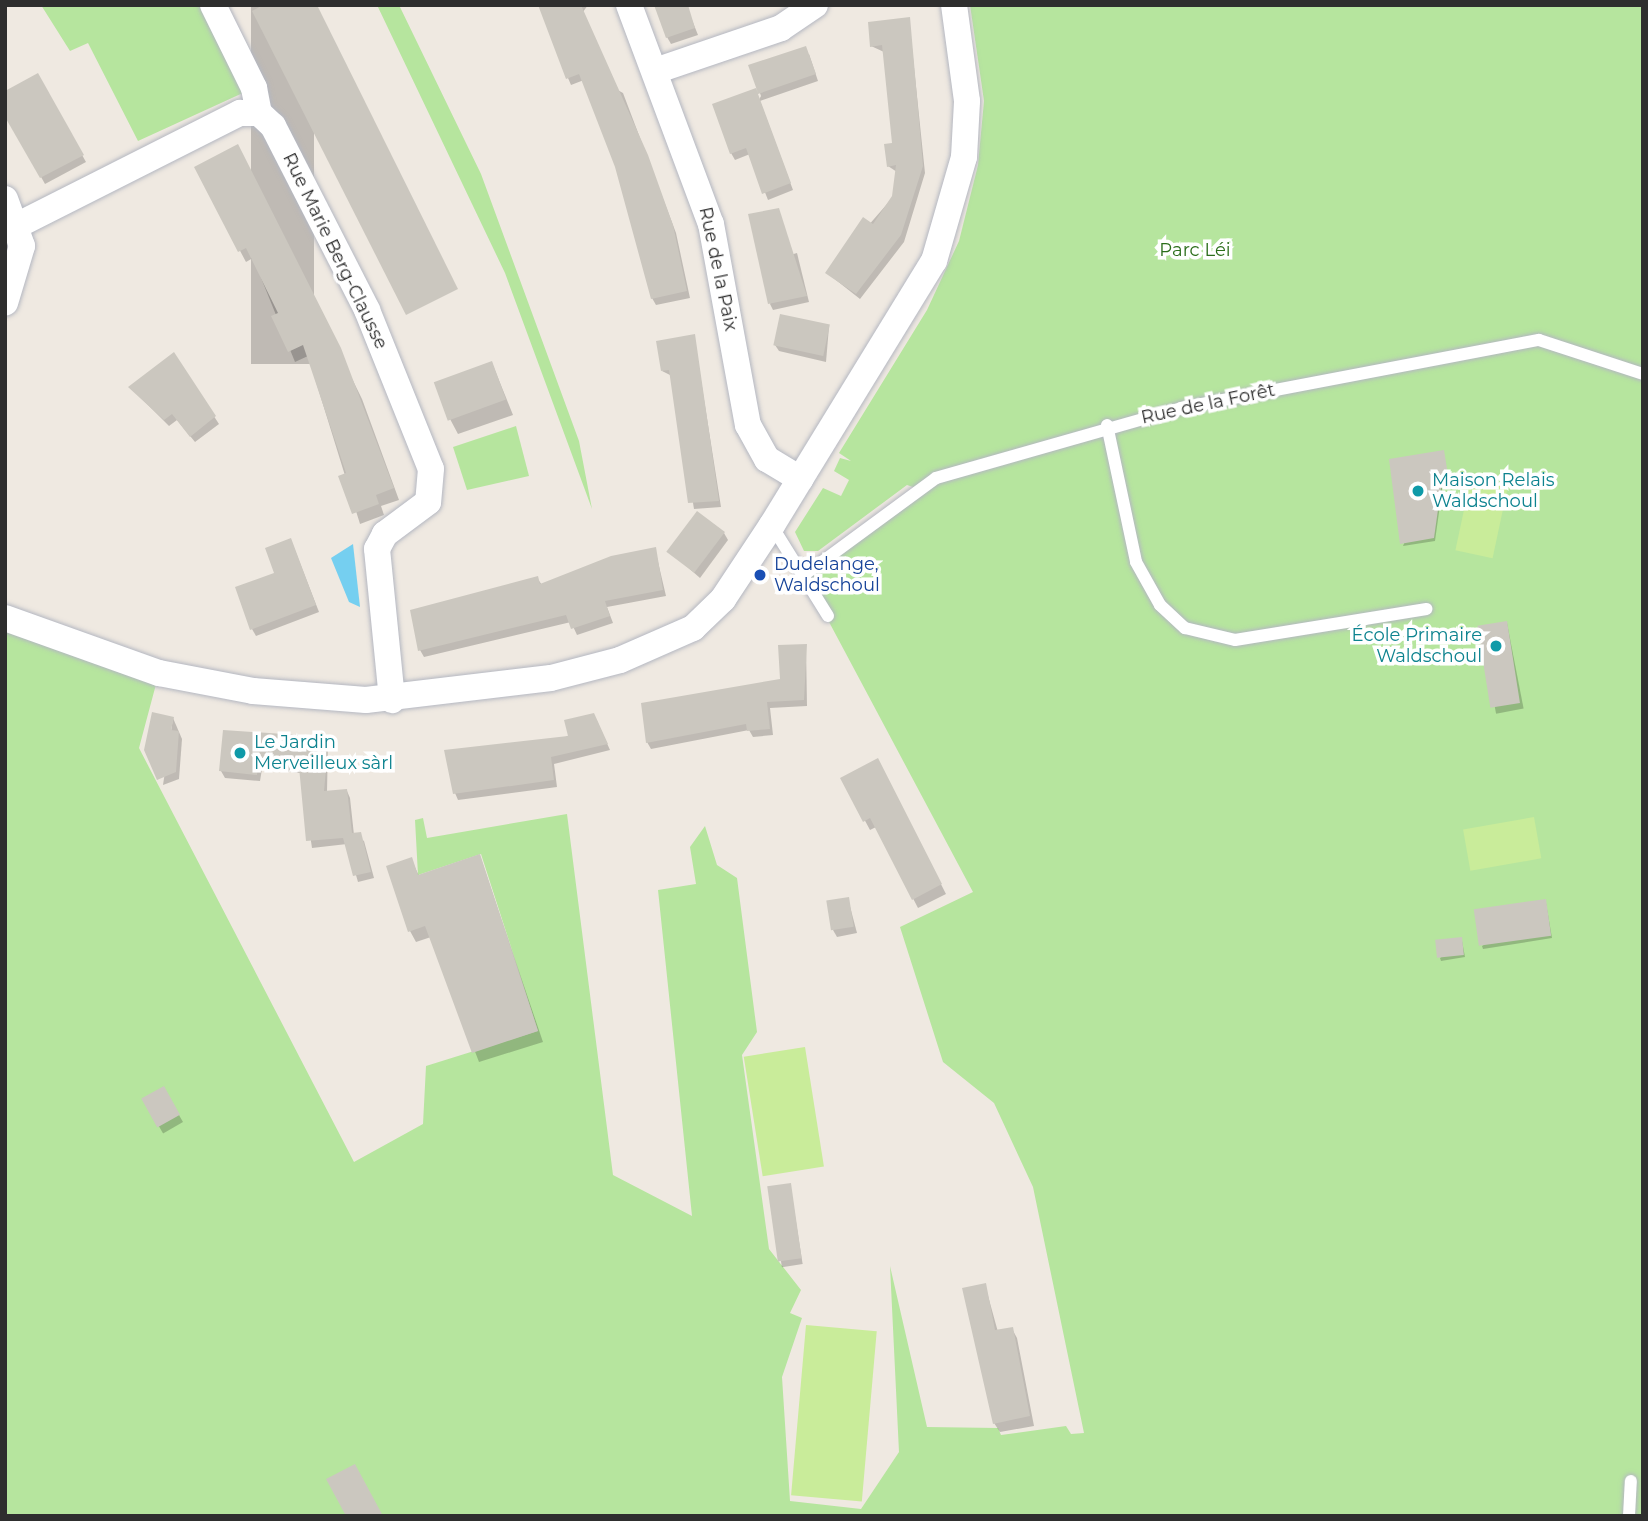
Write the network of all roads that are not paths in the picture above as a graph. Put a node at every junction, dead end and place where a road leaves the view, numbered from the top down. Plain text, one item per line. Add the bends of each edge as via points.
1 (213, 5) edge
2 (629, 5) edge
3 (815, 5) edge
4 (954, 5) edge
5 (654, 71) junction
6 (259, 113) junction
7 (5, 199) edge
8 (18, 225) junction
9 (5, 303) edge
10 (1643, 374) edge
11 (1107, 425) junction
12 (800, 479) junction
13 (772, 526) junction
14 (804, 575) junction
15 (1427, 609) dead end
16 (828, 616) dead end
17 (5, 618) edge
18 (392, 700) junction
19 (1631, 1481) dead end
20 (1629, 1516) edge

1 - 6 street, Rue Marie Berg-Clausse via 254,88
2 - 5 street, Rue de la Paix
3 - 5 street via 781,28
4 - 12 street via 967,101 956,201 913,299
5 - 12 street, Rue de la Paix via 711,224 748,425 767,459
6 - 8 street via 240,113
6 - 18 street, Rue Marie Berg-Clausse via 273,126 367,310 431,469 428,502 385,534 377,549
7 - 8 street
8 - 9 street via 20,267
10 - 11 lane, Rue de la Forêt via 1539,340
11 - 14 lane, Rue de la Forêt via 936,478
11 - 15 lane via 1136,562 1160,605 1185,628 1235,640
12 - 13 street
13 - 14 lane
13 - 18 street via 723,599 693,628 663,645 551,678
14 - 16 lane
17 - 18 street via 159,673 253,691
19 - 20 lane

